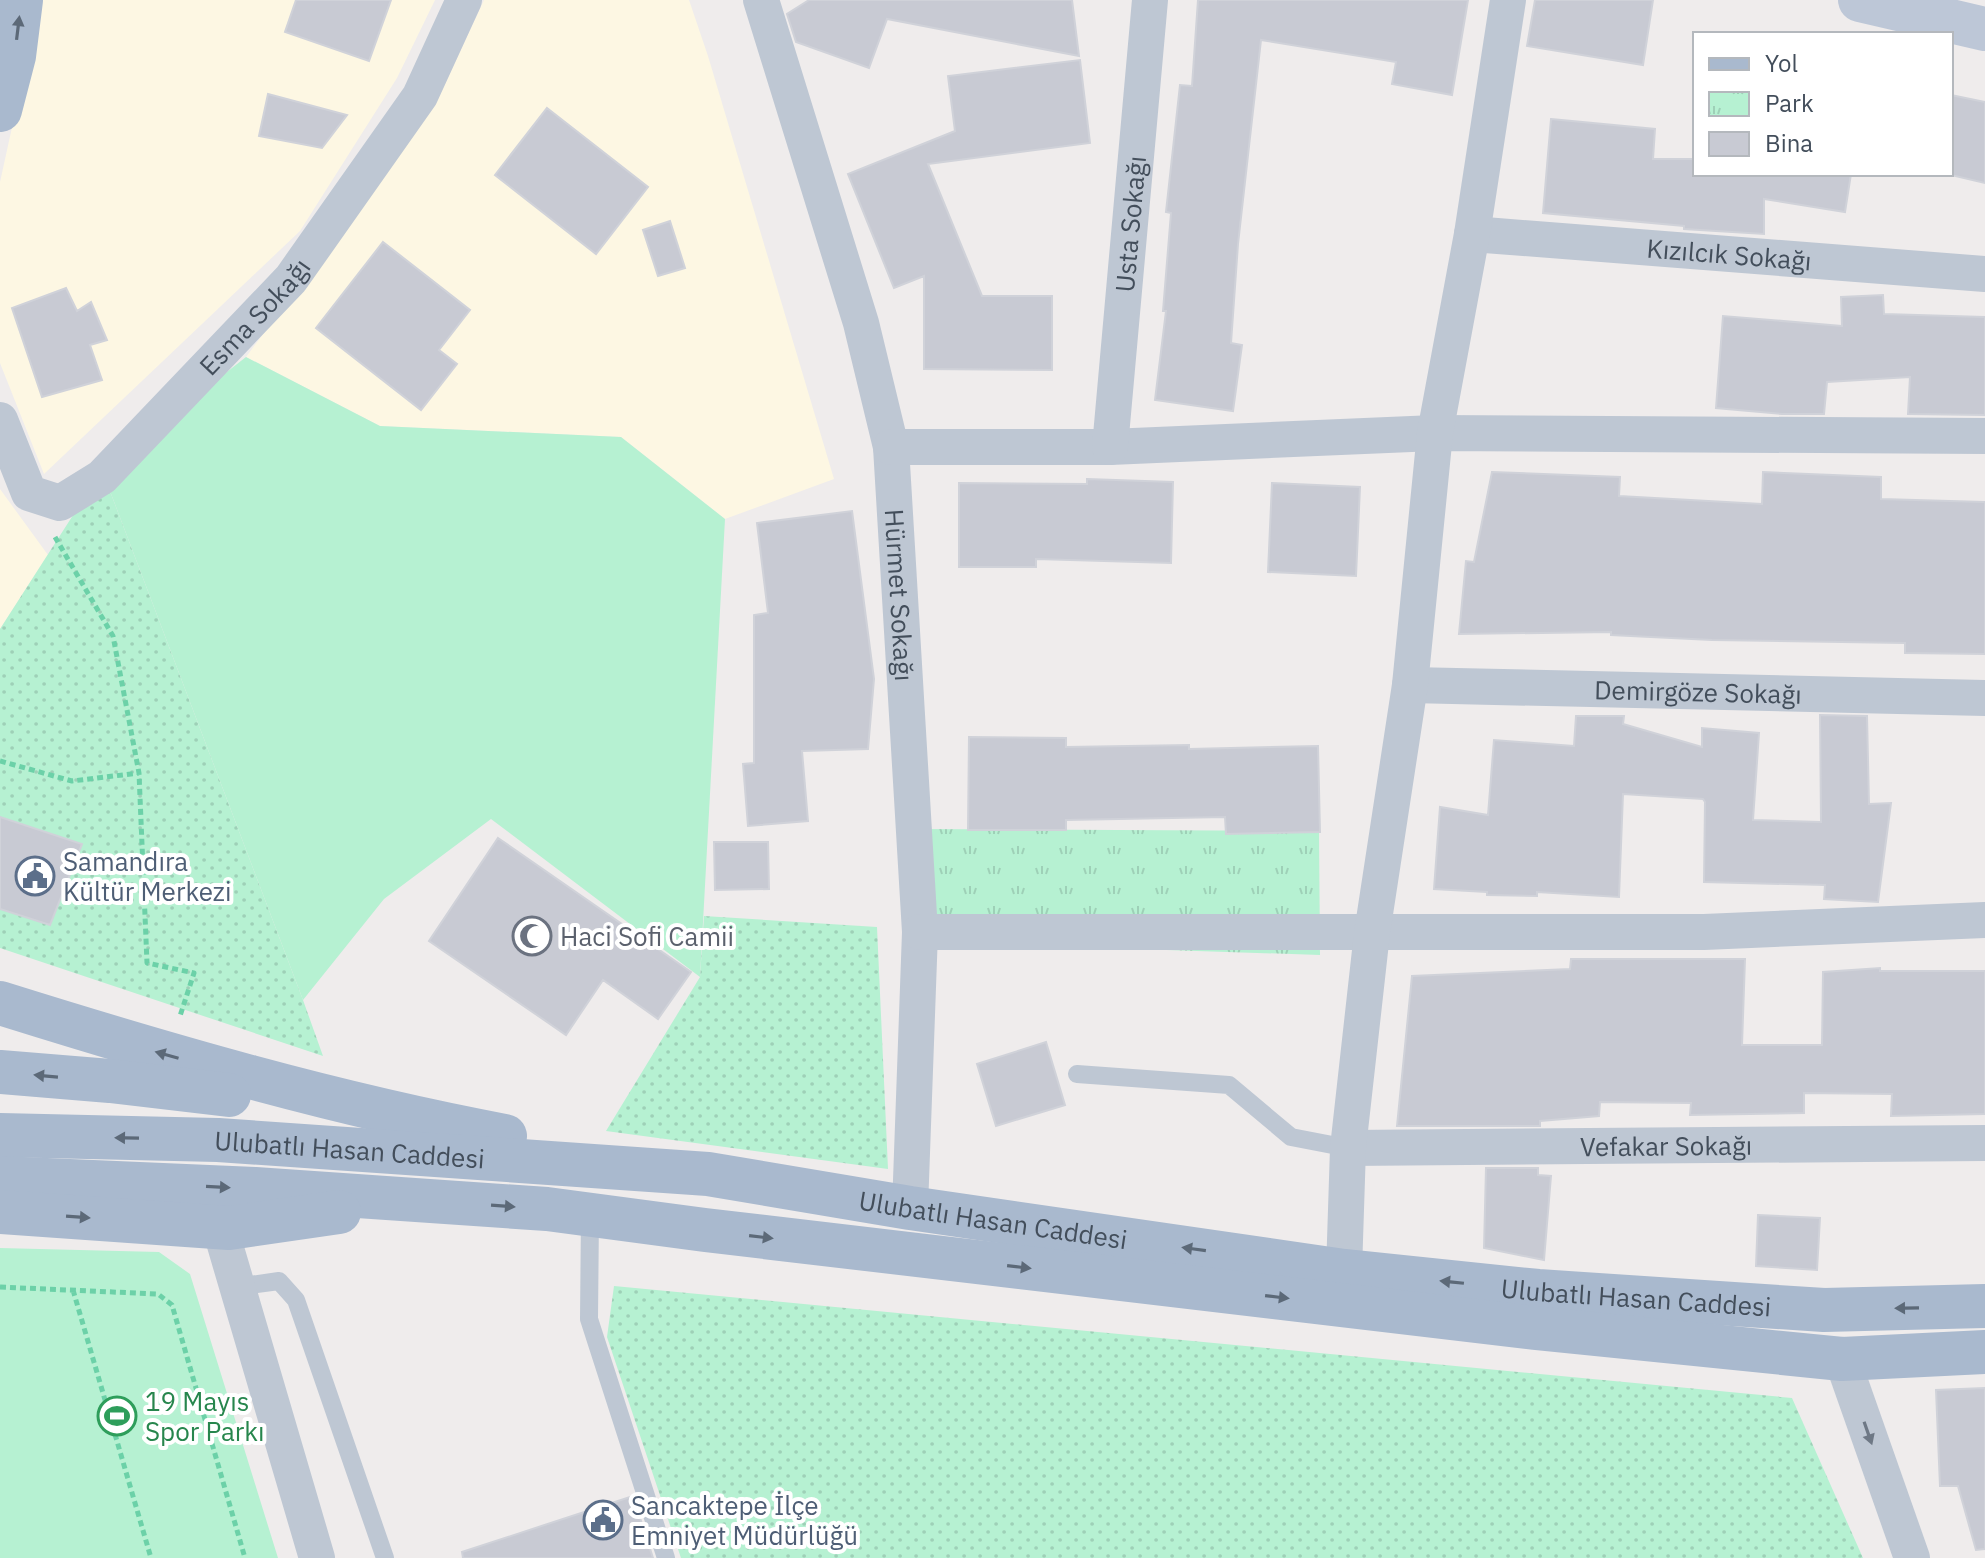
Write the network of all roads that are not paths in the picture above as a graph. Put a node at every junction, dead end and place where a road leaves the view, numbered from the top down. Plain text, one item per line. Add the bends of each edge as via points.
1 (21, 0) edge
2 (464, 0) edge
3 (761, 0) edge
4 (1150, 0) edge
5 (1508, 0) edge
6 (1860, 0) edge
7 (1985, 29) edge
8 (0, 110) edge
9 (1472, 234) junction
10 (1985, 274) edge
11 (0, 420) edge
12 (1435, 433) junction
13 (1985, 436) edge
14 (891, 447) junction
15 (1110, 447) junction
16 (1410, 685) junction
17 (1985, 698) edge
18 (1985, 920) edge
19 (920, 932) junction
20 (1372, 933) junction
21 (0, 1003) edge
22 (0, 1072) edge
23 (1077, 1074) dead end
24 (402, 1116) junction
25 (0, 1135) edge
26 (1985, 1143) edge
27 (1348, 1148) junction
28 (708, 1174) junction
29 (0, 1178) edge
30 (425, 1200) junction
31 (910, 1208) junction
32 (0, 1212) edge
33 (590, 1215) junction
34 (220, 1228) junction
35 (1344, 1271) junction
36 (236, 1287) junction
37 (1985, 1306) edge
38 (1985, 1352) edge
39 (1842, 1359) junction
40 (317, 1558) edge
41 (385, 1558) edge
42 (666, 1558) edge
43 (1912, 1558) edge

8 -> 1 main road
2 - 11 street, Esma Sokağı via 420,96 291,279 102,477 60,503 29,493
3 - 14 street, Hürmet Sokağı via 861,323
4 - 15 street, Usta Sokağı
5 - 9 street
6 - 7 main road
9 - 10 street, Kızılcık Sokağı
9 - 12 street
12 - 13 street
12 - 15 street
12 - 16 street
14 - 15 street
14 - 19 street, Hürmet Sokağı
16 - 17 street, Demirgöze Sokağı
16 - 20 street
18 - 20 street via 1704,932
19 - 20 street
19 - 31 street, Hürmet Sokağı
20 - 27 street
21 - 24 main road via 167,1055
24 -> 22 main road
23 - 27 lane via 1229,1085 1291,1137
24 - 28 main road
28 -> 25 main road, Ulubatlı Hasan Caddesi via 218,1140
26 - 27 street, Vefakar Sokağı
27 - 35 street
28 - 31 main road, Ulubatlı Hasan Caddesi
29 -> 30 main road, Ulubatlı Hasan Caddesi
30 -> 33 main road, Ulubatlı Hasan Caddesi
30 - 34 main road
35 -> 31 main road, Ulubatlı Hasan Caddesi
32 -> 34 main road
33 -> 39 main road, Ulubatlı Hasan Caddesi via 1519,1326
33 - 42 lane via 589,1319
34 - 36 street
37 -> 35 main road, Ulubatlı Hasan Caddesi via 1824,1310 1538,1291
36 - 40 street
36 - 41 lane via 279,1281 296,1300
38 - 39 main road, Ulubatlı Hasan Caddesi
39 -> 43 street

